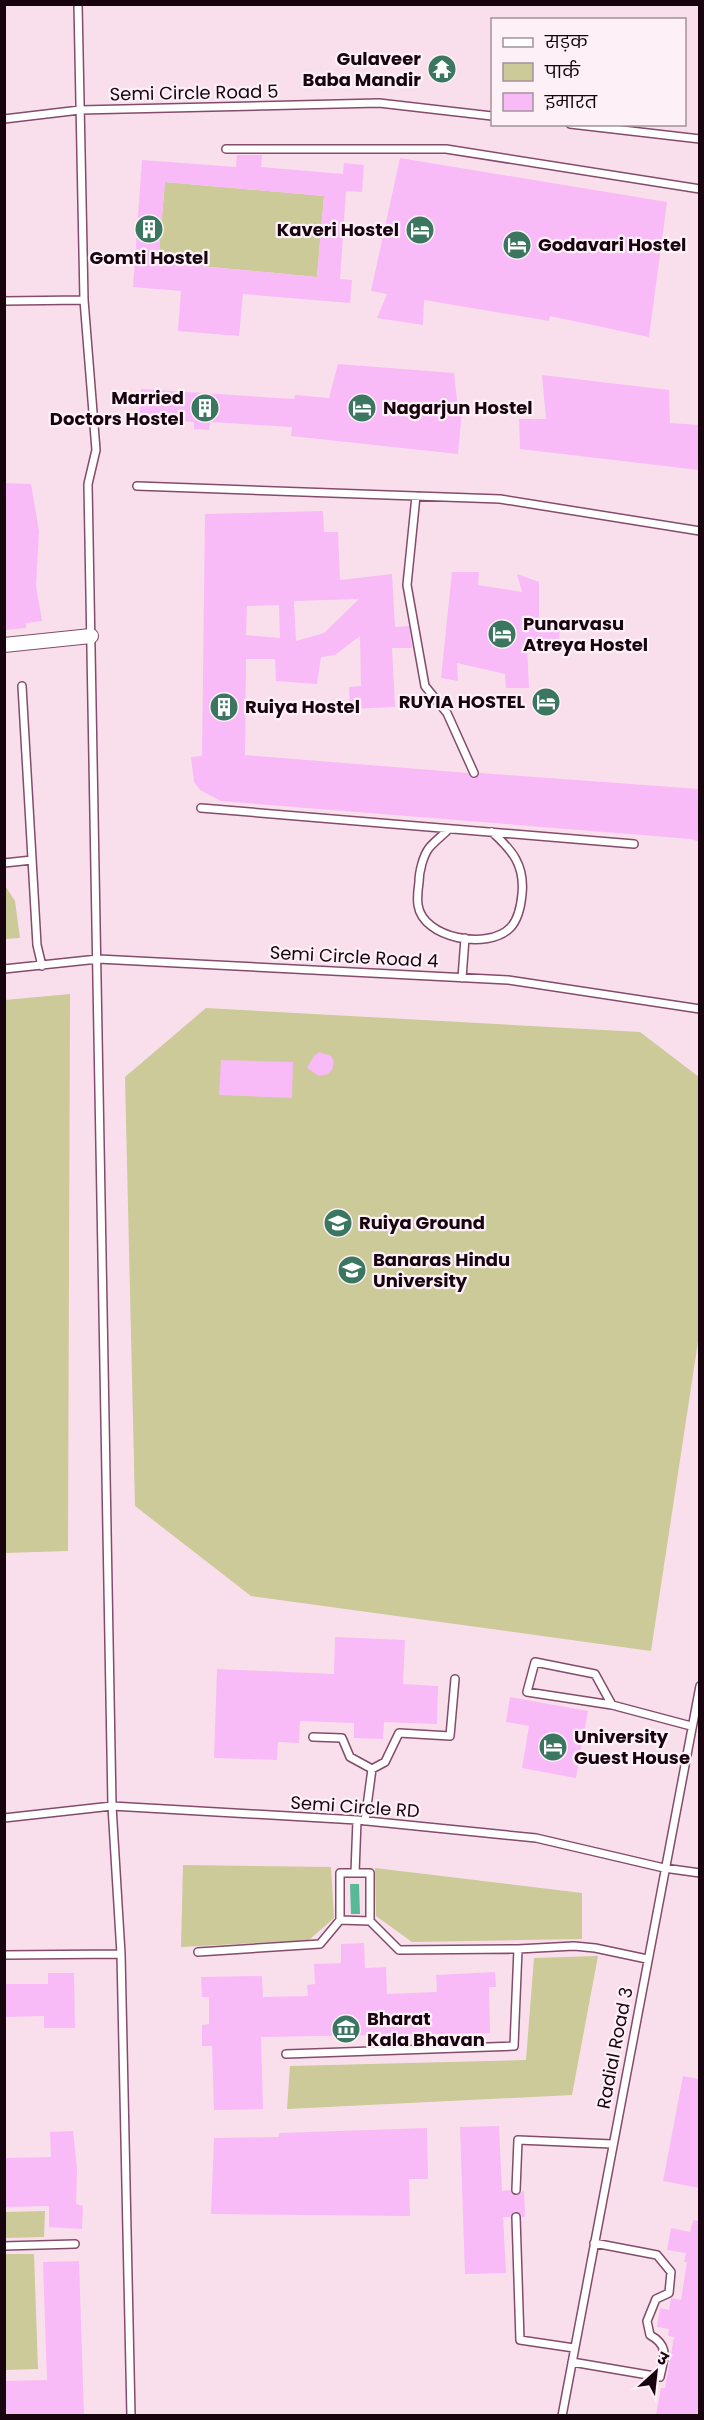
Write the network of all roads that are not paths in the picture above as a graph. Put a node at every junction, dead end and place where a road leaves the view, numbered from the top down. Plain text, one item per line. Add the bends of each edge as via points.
1 (78, 4) edge
2 (80, 110) junction
3 (491, 116) edge
4 (4, 119) edge
5 (587, 126) edge
6 (699, 139) edge
7 (226, 149) dead end
8 (699, 189) edge
9 (84, 300) junction
10 (4, 301) edge
11 (137, 486) dead end
12 (416, 496) junction
13 (699, 531) edge
14 (92, 636) junction
15 (4, 645) edge
16 (22, 686) dead end
17 (474, 773) dead end
18 (201, 808) dead end
19 (470, 821) dead end
20 (449, 829) junction
21 (469, 830) junction
22 (492, 832) junction
23 (634, 844) dead end
24 (32, 860) junction
25 (4, 863) edge
26 (465, 938) junction
27 (98, 959) junction
28 (42, 966) junction
29 (4, 969) edge
30 (462, 978) junction
31 (699, 1009) edge
32 (455, 1679) dead end
33 (699, 1686) edge
34 (612, 1706) junction
35 (692, 1726) junction
36 (313, 1737) dead end
37 (372, 1770) junction
38 (112, 1806) junction
39 (4, 1818) edge
40 (357, 1820) junction
41 (365, 1821) junction
42 (664, 1868) junction
43 (355, 1873) junction
44 (699, 1873) edge
45 (340, 1920) junction
46 (370, 1921) junction
47 (518, 1950) junction
48 (198, 1952) dead end
49 (121, 1954) junction
50 (4, 1955) edge
51 (646, 1959) junction
52 (286, 2054) dead end
53 (612, 2144) junction
54 (516, 2190) dead end
55 (516, 2217) dead end
56 (594, 2243) junction
57 (75, 2244) dead end
58 (4, 2246) edge
59 (574, 2348) junction
60 (572, 2362) junction
61 (131, 2415) edge
62 (562, 2415) edge

1 - 2 lane
2 - 3 lane, Semi Circle Road 5 via 379,103
2 - 4 lane, Semi Circle Road 5
2 - 9 lane
5 - 6 lane
7 - 8 lane via 446,149
9 - 10 lane
9 - 14 lane via 96,450 88,484
11 - 12 lane
12 - 13 lane via 500,499
12 - 17 lane via 407,585 425,686 447,713
14 - 15 street
14 - 27 lane
16 - 24 lane
18 - 20 lane
19 - 21 lane
20 - 21 lane
20 - 26 lane via 428,849 419,874 418,906 426,922 450,937
21 - 22 lane
22 - 23 lane
22 - 26 lane via 511,849 518,863 523,888 520,908 510,928 502,933
24 - 25 lane
24 - 28 lane via 37,945
26 - 30 lane
27 - 28 lane, Semi Circle Road 4
27 - 30 lane, Semi Circle Road 4
27 - 38 lane
28 - 29 lane, Semi Circle Road 4
30 - 31 lane, Semi Circle Road 4 via 508,980
32 - 37 lane via 450,1736 399,1733 384,1762
33 - 35 lane, Radial Road 3
34 - 34 lane via 527,1692 535,1662 595,1674
34 - 35 lane
35 - 42 lane, Radial Road 3
36 - 37 lane via 342,1738 350,1757
37 - 41 lane
38 - 39 lane, Semi Circle RD
38 - 40 lane, Semi Circle RD
38 - 49 lane
40 - 41 lane, Semi Circle RD
40 - 43 lane
41 - 42 lane, Semi Circle RD via 536,1838
42 - 44 lane, Semi Circle RD
42 - 51 lane, Radial Road 3
43 - 45 lane via 340,1873
43 - 46 lane via 370,1874
45 - 46 lane
45 - 48 lane via 320,1944
46 - 47 lane via 399,1950
47 - 51 lane via 574,1946
47 - 52 lane via 514,2046
49 - 50 lane
49 - 61 lane
51 - 53 lane, Radial Road 3
53 - 54 lane via 518,2140
53 - 56 lane, Radial Road 3
55 - 59 lane via 520,2340
56 - 59 lane, Radial Road 3
56 - 60 lane via 657,2255 671,2272 669,2293 656,2299 647,2321 651,2335 665,2351 660,2377
57 - 58 lane
59 - 60 lane, Radial Road 3
60 - 62 lane, Radial Road 3

